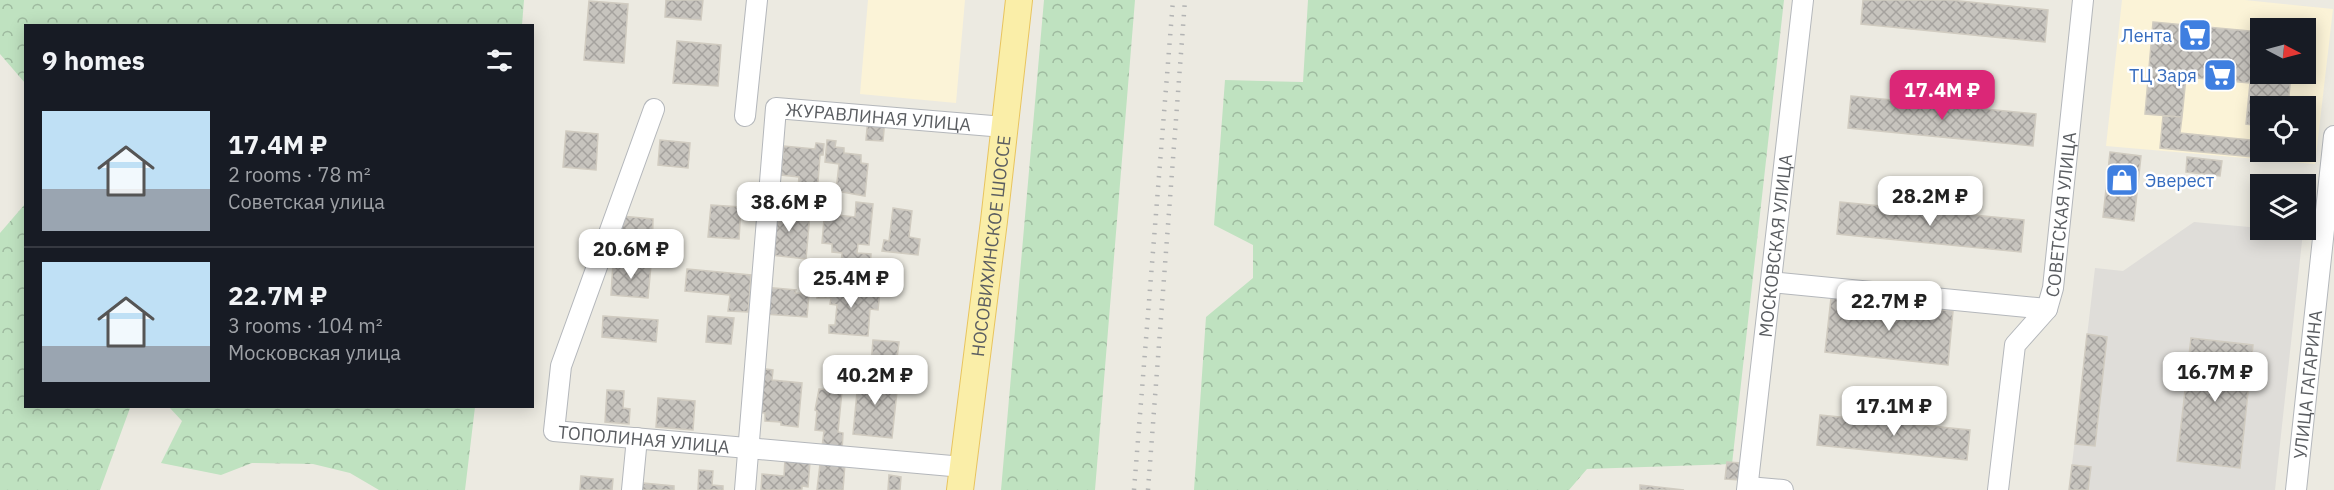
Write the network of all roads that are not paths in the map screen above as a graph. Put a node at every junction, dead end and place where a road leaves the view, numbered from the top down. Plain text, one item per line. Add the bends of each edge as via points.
1 (757, 0) edge
2 (1019, 0) edge
3 (1803, 0) edge
4 (2083, 0) edge
5 (654, 109) dead end
6 (745, 116) dead end
7 (1004, 127) junction
8 (2334, 136) edge
9 (1771, 282) junction
10 (2047, 309) junction
11 (637, 438) junction
12 (748, 448) junction
13 (962, 479) edge
14 (1748, 489) edge
15 (632, 490) edge
16 (745, 490) edge
17 (1783, 490) edge
18 (1998, 490) edge
19 (2296, 490) edge

1 - 6 street
2 - 7 main road, НОСОВИХИНСКОЕ ШОССЕ
3 - 9 street, МОСКОВСКАЯ УЛИЦА
4 - 10 street, СОВЕТСКАЯ УЛИЦА via 2053,288
5 - 11 street, ТОПОЛИНАЯ УЛИЦА via 561,366 554,431
7 - 12 street, ЖУРАВЛИНАЯ УЛИЦА via 776,108
7 - 13 main road, НОСОВИХИНСКОЕ ШОССЕ
8 - 19 street, УЛИЦА ГАГАРИНА
9 - 10 street
9 - 14 street, МОСКОВСКАЯ УЛИЦА
10 - 18 street, СОВЕТСКАЯ УЛИЦА via 2015,345
11 - 12 street, ТОПОЛИНАЯ УЛИЦА
11 - 15 street
12 - 13 street, ТОПОЛИНАЯ УЛИЦА
12 - 16 street, ЖУРАВЛИНАЯ УЛИЦА
14 - 17 street

